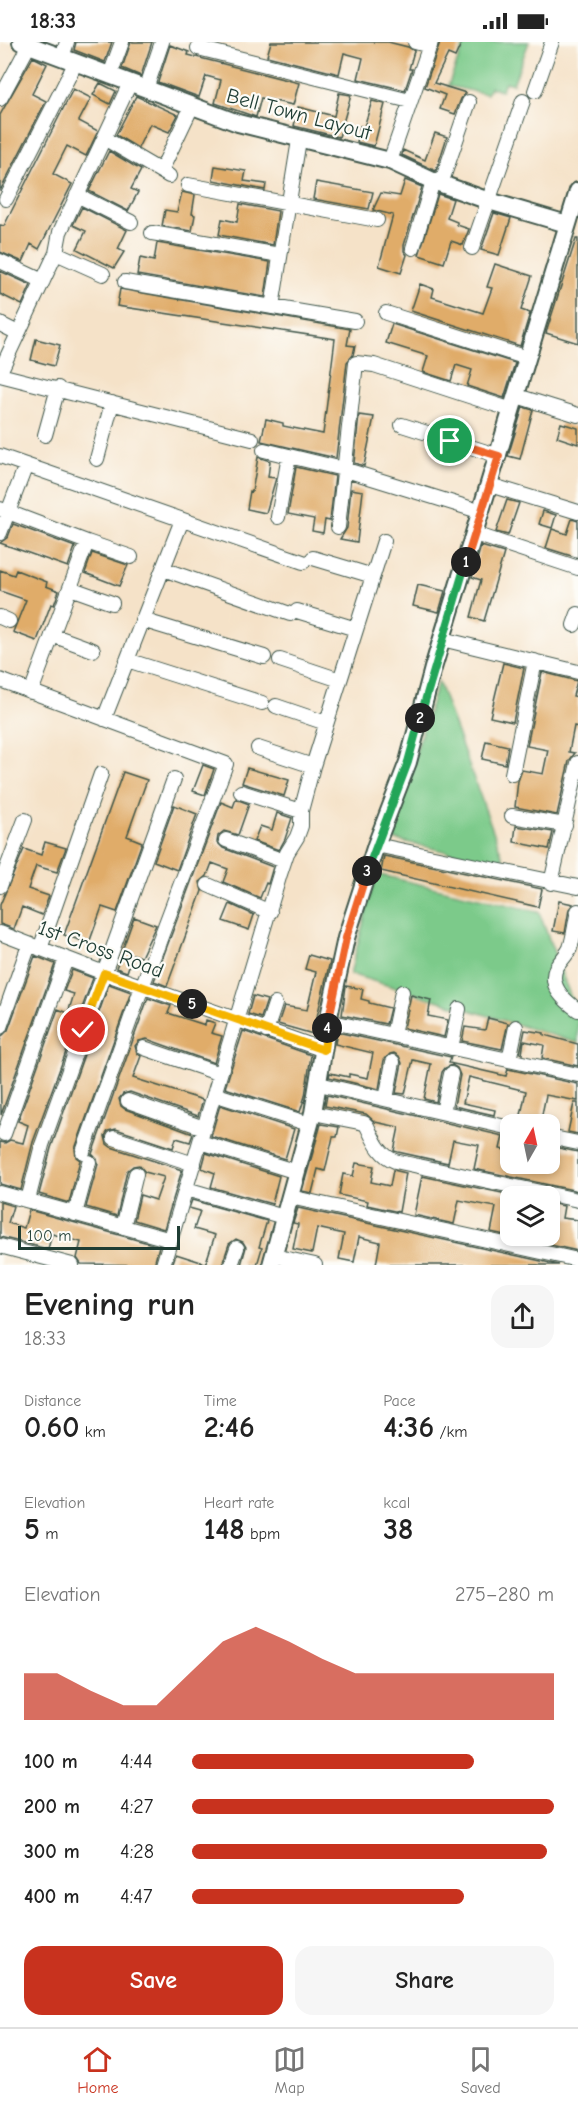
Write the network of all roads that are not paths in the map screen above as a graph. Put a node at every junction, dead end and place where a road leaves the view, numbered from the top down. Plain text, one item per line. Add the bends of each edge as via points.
1 (122, 42) edge
2 (162, 42) edge
3 (415, 42) edge
4 (552, 42) edge
5 (25, 43) edge
6 (431, 44) edge
7 (198, 48) dead end
8 (68, 54) edge
9 (110, 75) junction
10 (138, 86) junction
11 (535, 91) dead end
12 (0, 99) edge
13 (410, 101) junction
14 (523, 101) dead end
15 (469, 102) dead end
16 (192, 106) junction
17 (104, 138) junction
18 (299, 140) junction
19 (390, 161) junction
20 (437, 183) junction
21 (188, 185) dead end
22 (578, 191) edge
23 (78, 195) junction
24 (6, 199) dead end
25 (489, 201) junction
26 (288, 203) junction
27 (377, 220) dead end
28 (131, 222) dead end
29 (573, 226) edge
30 (152, 233) dead end
31 (413, 248) dead end
32 (472, 248) dead end
33 (56, 253) junction
34 (280, 255) junction
35 (0, 261) edge
36 (103, 274) dead end
37 (43, 281) junction
38 (125, 282) dead end
39 (272, 307) junction
40 (386, 313) dead end
41 (355, 321) dead end
42 (0, 324) edge
43 (18, 333) junction
44 (527, 358) junction
45 (0, 374) edge
46 (57, 388) junction
47 (112, 403) junction
48 (514, 403) junction
49 (578, 415) edge
50 (402, 425) dead end
51 (45, 435) dead end
52 (252, 439) dead end
53 (264, 450) dead end
54 (0, 456) edge
55 (289, 456) junction
56 (499, 456) junction
57 (98, 459) dead end
58 (26, 465) junction
59 (343, 469) junction
60 (490, 485) junction
61 (4, 511) edge
62 (482, 512) junction
63 (578, 512) edge
64 (278, 517) dead end
65 (182, 520) junction
66 (338, 527) dead end
67 (0, 533) edge
68 (475, 534) junction
69 (87, 542) junction
70 (384, 542) dead end
71 (130, 556) dead end
72 (578, 568) edge
73 (163, 569) junction
74 (373, 576) junction
75 (70, 588) junction
76 (112, 603) dead end
77 (142, 620) junction
78 (356, 628) junction
79 (52, 635) junction
80 (442, 639) junction
81 (93, 650) dead end
82 (264, 657) dead end
83 (127, 660) junction
84 (280, 660) dead end
85 (534, 661) junction
86 (578, 672) edge
87 (0, 680) edge
88 (340, 680) junction
89 (31, 692) junction
90 (104, 719) junction
91 (326, 723) junction
92 (258, 748) dead end
93 (578, 763) edge
94 (313, 766) junction
95 (101, 774) dead end
96 (512, 774) dead end
97 (174, 779) dead end
98 (241, 792) dead end
99 (301, 811) junction
100 (512, 816) dead end
101 (25, 820) dead end
102 (565, 825) junction
103 (226, 840) dead end
104 (376, 845) junction
105 (284, 861) junction
106 (551, 883) junction
107 (208, 885) dead end
108 (0, 886) edge
109 (578, 887) edge
110 (578, 911) edge
111 (270, 912) junction
112 (0, 933) edge
113 (35, 947) junction
114 (66, 958) junction
115 (104, 973) junction
116 (142, 987) junction
117 (402, 992) dead end
118 (275, 1004) dead end
119 (459, 1009) dead end
120 (578, 1010) edge
121 (237, 1020) junction
122 (328, 1022) junction
123 (0, 1027) edge
124 (516, 1027) dead end
125 (266, 1031) junction
126 (393, 1035) junction
127 (144, 1048) dead end
128 (451, 1048) junction
129 (324, 1050) junction
130 (509, 1060) junction
131 (393, 1062) dead end
132 (220, 1074) junction
133 (451, 1074) dead end
134 (578, 1075) edge
135 (319, 1084) junction
136 (214, 1094) junction
137 (386, 1099) junction
138 (128, 1101) dead end
139 (443, 1112) junction
140 (311, 1118) junction
141 (500, 1126) edge
142 (204, 1128) junction
143 (4, 1134) dead end
144 (114, 1138) dead end
145 (560, 1139) edge
146 (200, 1142) junction
147 (578, 1143) edge
148 (194, 1164) junction
149 (297, 1172) junction
150 (136, 1174) dead end
151 (186, 1189) junction
152 (0, 1193) edge
153 (290, 1197) junction
154 (28, 1200) junction
155 (578, 1200) edge
156 (75, 1214) junction
157 (284, 1217) junction
158 (123, 1227) junction
159 (171, 1240) junction
160 (0, 1246) edge
161 (237, 1248) dead end
162 (272, 1260) edge
163 (578, 1260) edge
164 (72, 1265) edge
165 (163, 1265) edge
166 (231, 1265) edge
167 (315, 1265) edge

1 - 9 street
2 - 10 street
3 - 6 street
4 - 11 street
5 - 8 street, Bell Town Layout
5 - 12 street
6 - 13 street
7 - 13 street
8 - 9 street, Bell Town Layout
8 - 24 street
9 - 10 street, Bell Town Layout
10 - 16 street, Bell Town Layout
10 - 17 street
13 - 19 street
14 - 25 street
15 - 20 street
16 - 17 street via 165,174
16 - 18 street, Bell Town Layout
17 - 23 street
18 - 19 street, Bell Town Layout
18 - 26 street
19 - 20 street, Bell Town Layout
20 - 25 street, Bell Town Layout
20 - 31 street
21 - 26 street
22 - 29 street
23 - 28 street
23 - 33 street via 60,232
25 - 29 street, Bell Town Layout
25 - 32 street
26 - 27 street
26 - 34 street
29 - 44 street
30 - 34 street
33 - 36 street
33 - 37 street
34 - 39 street
35 - 37 street
37 - 43 street
38 - 39 street
39 - 41 street
40 - 44 street
42 - 43 street
43 - 45 street
44 - 48 street
45 - 46 street
46 - 47 street
46 - 51 street
47 - 52 street
47 - 57 street
48 - 49 street
48 - 56 street
48 - 59 street via 356,363
50 - 56 street
53 - 55 street
54 - 58 street
55 - 59 street
55 - 64 street
56 - 60 street
58 - 61 street
58 - 65 street
59 - 62 street
59 - 66 street
60 - 62 street
60 - 63 street
61 - 67 street
61 - 69 street
62 - 68 street
65 - 73 street
65 - 74 street
68 - 72 street
68 - 80 street
69 - 71 street
69 - 75 street
70 - 74 street
73 - 77 street
73 - 78 street via 293,612
74 - 78 street
75 - 76 street
75 - 79 street
77 - 82 street
77 - 83 street
78 - 88 street
79 - 81 street
79 - 89 street
80 - 85 street
80 - 104 street via 408,762
83 - 90 street
83 - 91 street
84 - 88 street
85 - 86 street
85 - 96 street
87 - 89 street
88 - 91 street
89 - 90 street
90 - 116 street via 226,764
91 - 94 street
92 - 94 street
93 - 102 street
94 - 99 street
95 - 113 street
97 - 115 street
98 - 99 street
99 - 105 street via 301,826
100 - 102 street
101 - 108 street
102 - 106 street
103 - 105 street
104 - 106 street
104 - 122 street via 346,938
105 - 111 street
106 - 109 street
107 - 111 street
110 - 120 street via 570,949 554,975 564,1000
111 - 121 street
112 - 113 street, 1st Cross Road
113 - 114 street, 1st Cross Road
113 - 123 street
114 - 115 street, 1st Cross Road
114 - 143 street
115 - 116 street, 1st Cross Road
115 - 154 street via 42,1145
116 - 121 street, 1st Cross Road
116 - 156 street via 86,1156
117 - 126 street
118 - 125 street
119 - 128 street
121 - 125 street, 1st Cross Road
121 - 132 street
122 - 126 street
122 - 129 street
124 - 130 street
125 - 129 street, 1st Cross Road
126 - 128 street
127 - 132 street
128 - 130 street
129 - 135 street
130 - 134 street
131 - 137 street
132 - 136 street
133 - 139 street
135 - 137 street
135 - 140 street
136 - 140 street
136 - 142 street
137 - 139 street
138 - 142 street
139 - 141 street
140 - 149 street
140 - 155 street via 364,1123 381,1152 395,1161
142 - 146 street
144 - 148 street
145 - 147 street
146 - 148 street
146 - 149 street
148 - 151 street
149 - 153 street
150 - 158 street
151 - 157 street
151 - 159 street
152 - 154 street
153 - 157 street
153 - 163 street
154 - 156 street
156 - 158 street
157 - 162 street
158 - 159 street
159 - 165 street
160 - 164 street
161 - 166 street
162 - 167 street

